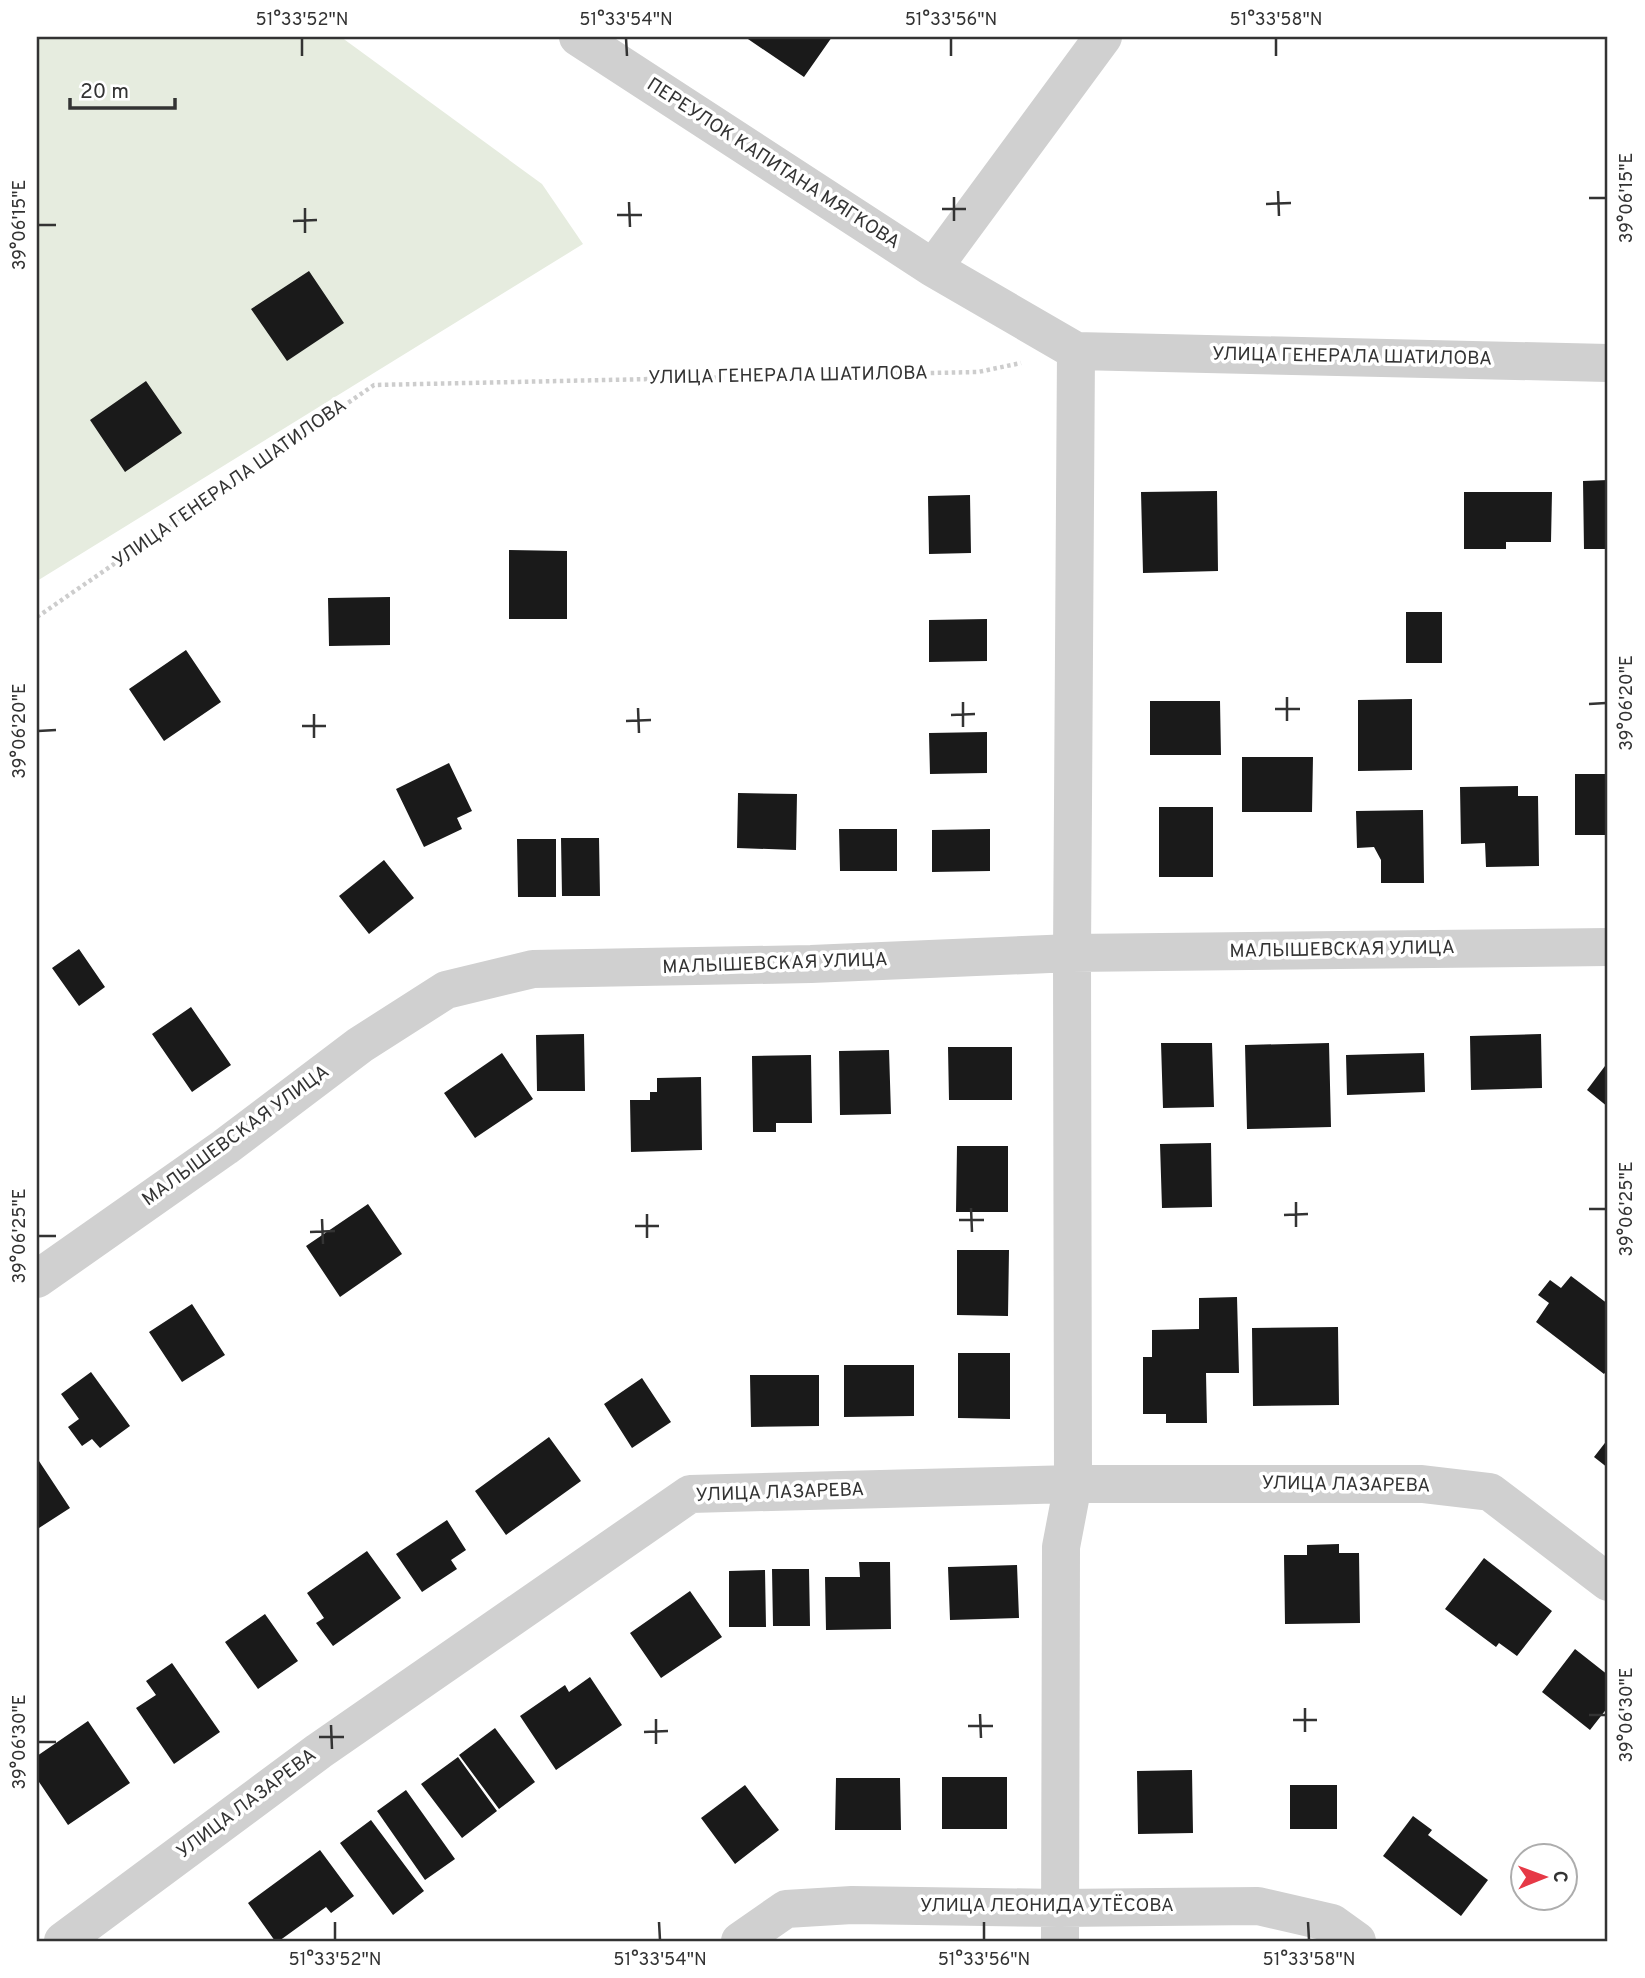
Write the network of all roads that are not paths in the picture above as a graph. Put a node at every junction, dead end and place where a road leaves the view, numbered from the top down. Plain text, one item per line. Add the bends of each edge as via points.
1 (578, 37) edge
2 (1103, 37) edge
3 (933, 268) junction
4 (1076, 351) junction
5 (1608, 363) edge
6 (1608, 947) edge
7 (1072, 953) junction
8 (37, 1279) edge
9 (1073, 1484) junction
10 (1608, 1582) edge
11 (1060, 1925) edge
12 (63, 1941) edge
13 (740, 1941) edge
14 (1357, 1941) edge

1 - 3 street, ПЕРЕУЛОК КАПИТАНА МЯГКОВА
2 - 3 street
3 - 4 street, ПЕРЕУЛОК КАПИТАНА МЯГКОВА
4 - 5 street, УЛИЦА ГЕНЕРАЛА ШАТИЛОВА
4 - 7 street
6 - 7 street, МАЛЫШЕВСКАЯ УЛИЦА
7 - 8 street, МАЛЫШЕВСКАЯ УЛИЦА via 533,969 446,990 360,1045
7 - 9 street
9 - 10 street, УЛИЦА ЛАЗАРЕВА via 1422,1484 1490,1492
9 - 11 street via 1060,1547
9 - 12 street, УЛИЦА ЛАЗАРЕВА via 690,1494 319,1751
11 - 13 street, УЛИЦА ЛЕОНИДА УТЁСОВА via 852,1905 786,1909
11 - 14 street, УЛИЦА ЛЕОНИДА УТЁСОВА via 1258,1906 1332,1923

